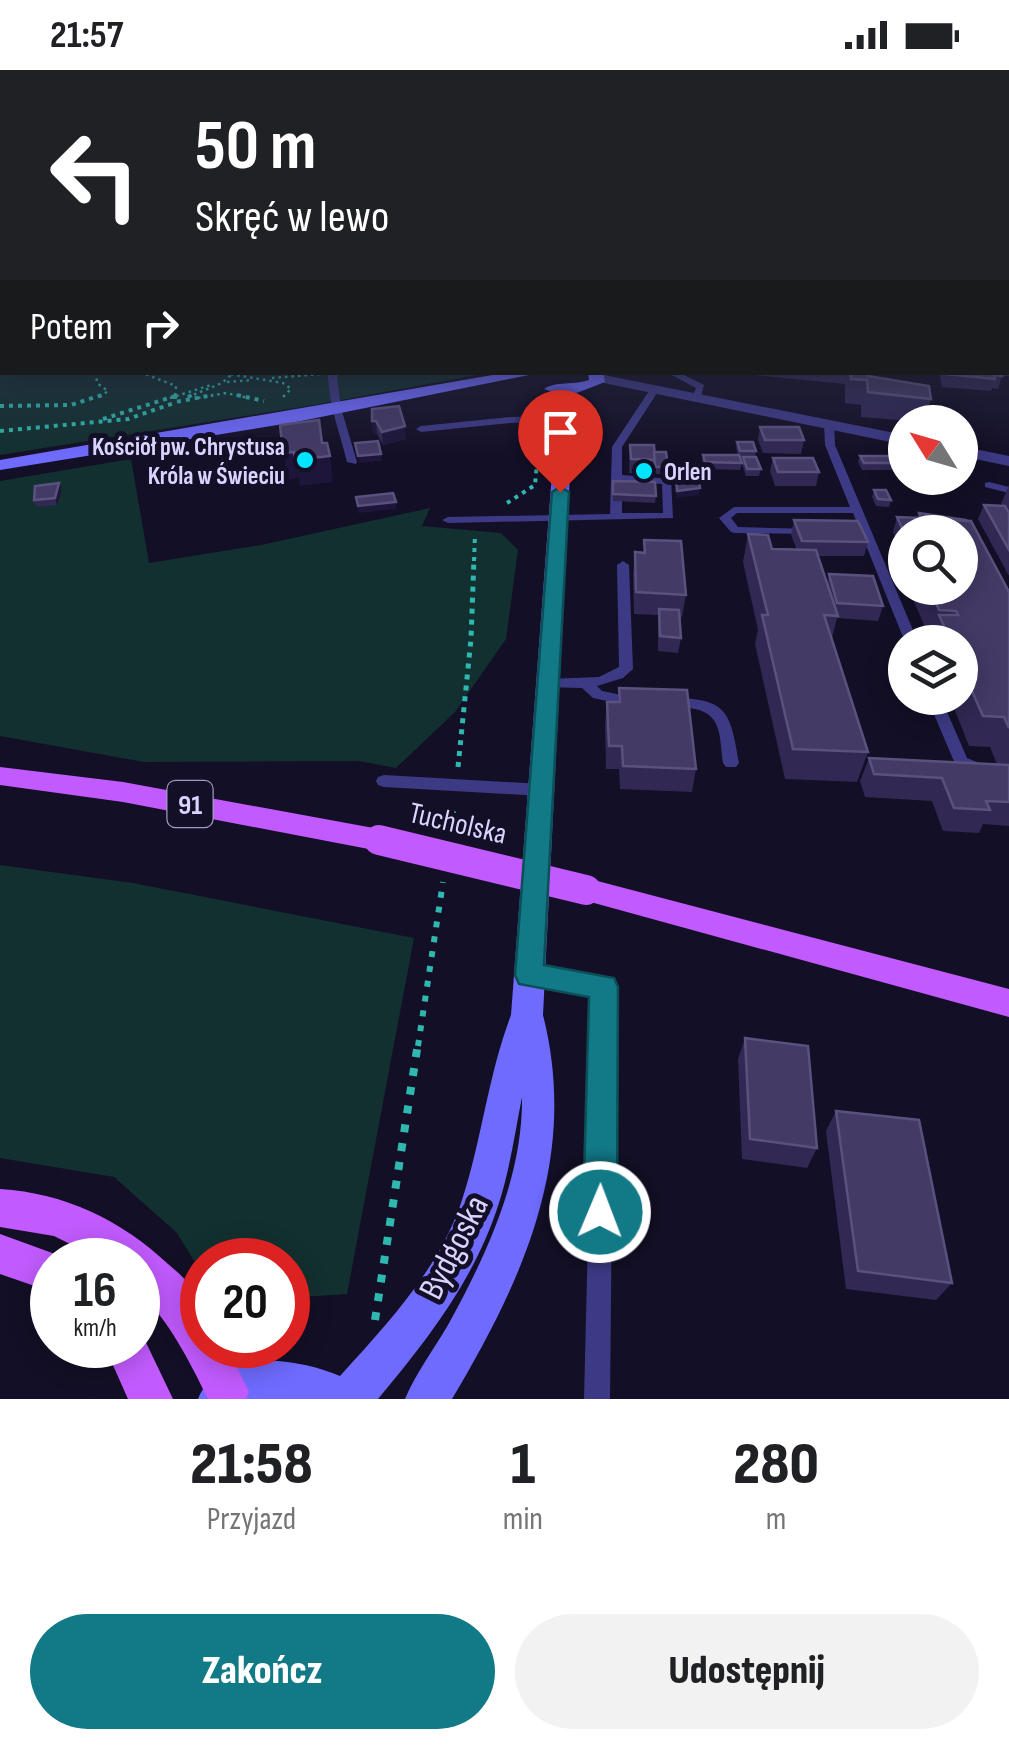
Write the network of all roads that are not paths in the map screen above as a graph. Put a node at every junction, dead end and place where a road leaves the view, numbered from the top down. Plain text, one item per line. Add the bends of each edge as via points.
1 (332, 375) edge
2 (676, 375) edge
3 (538, 377) edge
4 (596, 379) edge
5 (654, 390) junction
6 (566, 391) junction
7 (696, 398) junction
8 (339, 410) junction
9 (564, 419) junction
10 (828, 424) junction
11 (421, 429) dead end
12 (888, 436) edge
13 (978, 455) edge
14 (1009, 461) edge
15 (352, 462) dead end
16 (0, 465) edge
17 (616, 478) junction
18 (638, 480) junction
19 (989, 486) dead end
20 (1009, 490) edge
21 (857, 510) junction
22 (642, 517) junction
23 (616, 518) junction
24 (559, 519) junction
25 (448, 520) dead end
26 (828, 531) edge
27 (847, 531) edge
28 (866, 531) junction
29 (624, 566) dead end
30 (905, 625) edge
31 (548, 684) junction
32 (586, 684) junction
33 (941, 715) edge
34 (731, 763) dead end
35 (0, 776) edge
36 (384, 781) dead end
37 (1009, 781) edge
38 (542, 790) junction
39 (530, 975) junction
40 (1009, 1004) edge
41 (528, 1015) junction
42 (0, 1208) edge
43 (101, 1238) edge
44 (0, 1254) edge
45 (30, 1264) edge
46 (160, 1284) edge
47 (180, 1308) edge
48 (136, 1368) edge
49 (213, 1368) edge
50 (224, 1396) edge
51 (152, 1399) edge
52 (341, 1399) edge
53 (348, 1399) edge
54 (428, 1399) edge
55 (597, 1399) edge

1 - 8 lane
2 - 7 lane via 700,387
3 - 6 street
3 - 8 street
4 - 5 street
4 - 6 street
5 - 7 street
5 - 17 lane via 616,448
6 - 9 street, Bydgoska
7 - 10 street
8 - 15 lane
8 - 16 street
9 - 11 lane
9 - 24 street, Bydgoska
10 - 12 street
10 - 21 lane
13 - 14 street
17 - 18 lane
17 - 23 lane
18 - 22 lane
18 - 22 lane via 667,481 669,516
19 - 20 lane
21 - 26 lane via 734,510 725,518 735,530
21 - 28 lane
22 - 23 lane
23 - 24 lane
24 - 25 lane
24 - 31 street, Bydgoska
27 - 28 lane
28 - 30 lane
29 - 32 lane via 626,668
31 - 32 lane
31 - 38 street, Bydgoska
32 - 34 lane via 617,701 716,710
33 - 37 lane via 961,762
35 - 40 main road, Tucholska / 91, bridge via 379,840
36 - 38 lane
38 - 39 street, Bydgoska
39 - 41 street, Bydgoska
39 - 55 lane via 604,987
41 - 53 street, Bydgoska via 514,1048 480,1206 451,1267
41 - 54 street, Bydgoska via 538,1045 540,1104 532,1172 505,1254
42 - 43 main road via 67,1221
44 - 45 main road
46 - 47 main road
48 - 51 main road
49 - 50 main road
50 - 52 street via 272,1381 323,1388

